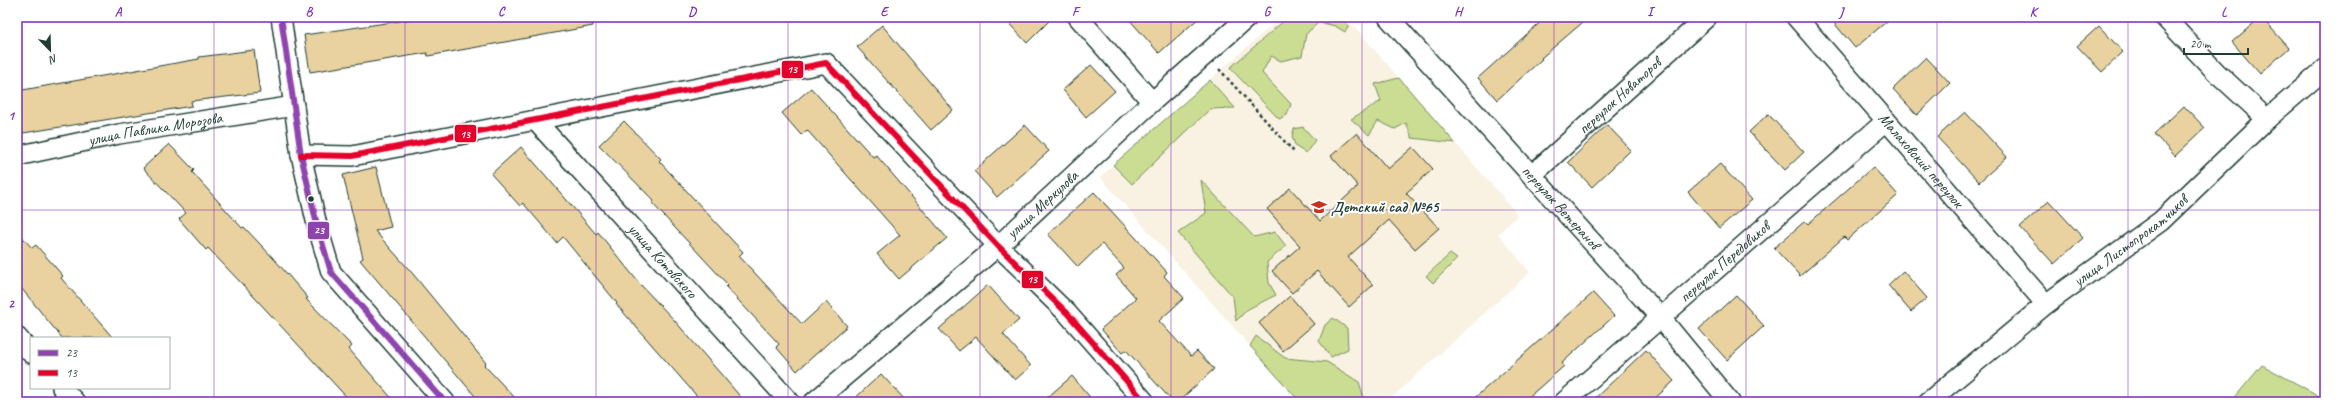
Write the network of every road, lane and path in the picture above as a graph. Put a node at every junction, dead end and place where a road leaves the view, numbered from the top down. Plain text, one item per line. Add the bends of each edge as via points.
1 (281, 17) edge
2 (1078, 17) edge
3 (1248, 17) edge
4 (1388, 17) edge
5 (1707, 17) edge
6 (1796, 17) edge
7 (2164, 17) edge
8 (1206, 55) junction
9 (2325, 69) edge
10 (1152, 102) junction
11 (294, 106) junction
12 (2267, 119) junction
13 (535, 120) junction
14 (1885, 122) junction
15 (1295, 153) dead end
16 (302, 155) junction
17 (17, 156) edge
18 (1532, 175) junction
19 (998, 246) junction
20 (2046, 304) junction
21 (1660, 317) junction
22 (17, 337) edge
23 (30, 352) edge
24 (63, 389) edge
25 (74, 402) edge
26 (445, 402) edge
27 (790, 402) edge
28 (814, 402) edge
29 (1145, 402) edge
30 (1564, 402) edge
31 (1730, 402) edge
32 (1928, 402) edge

1 - 11 street
2 - 10 street
3 - 8 street, улица Меркулова
4 - 18 street, переулок Ветеранов
5 - 18 street, переулок Новаторов
6 - 14 street, Малаховский переулок
7 - 12 street
8 - 10 street, улица Меркулова
8 - 15 path
9 - 12 street, улица Листопрокатчиков
10 - 19 street, улица Меркулова
11 - 16 street
11 - 17 street, улица Павлика Морозова via 119,134
12 - 20 street, улица Листопрокатчиков via 2161,221
13 - 16 street via 352,156
13 - 19 street via 826,63
13 - 27 street, улица Котовского
14 - 20 street, Малаховский переулок
14 - 21 street, переулок Передовиков
16 - 26 street via 316,225 331,272
18 - 21 street, переулок Ветеранов
19 - 28 street, улица Меркулова
19 - 29 street via 1067,313
20 - 32 street, улица Листопрокатчиков
21 - 30 street, переулок Передовиков
21 - 31 street, переулок Ветеранов
22 - 23 street
24 - 25 street

